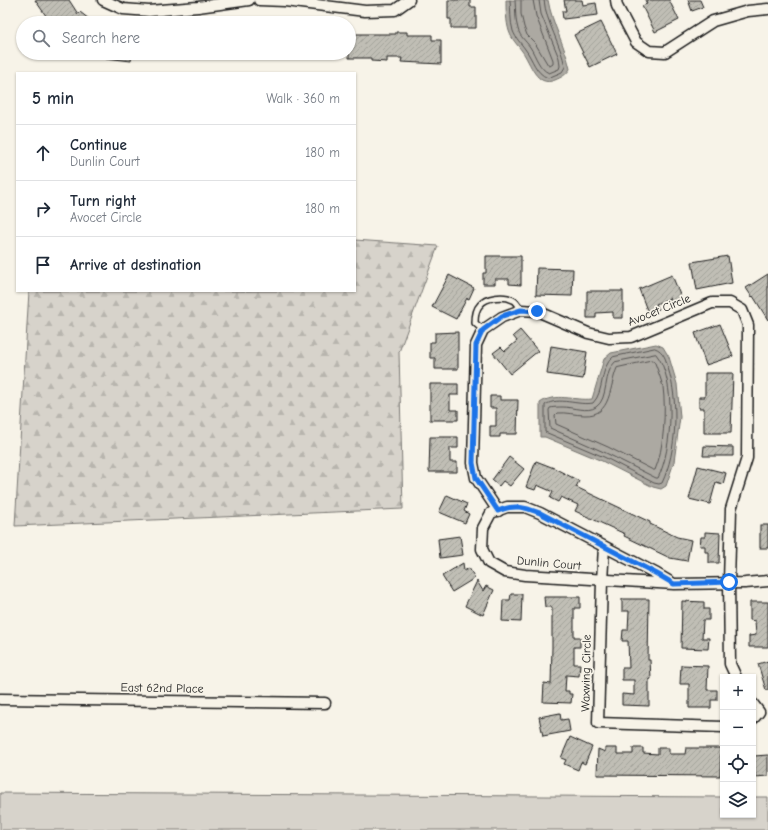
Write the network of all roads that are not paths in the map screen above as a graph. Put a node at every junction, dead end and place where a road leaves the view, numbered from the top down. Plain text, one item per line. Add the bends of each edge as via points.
1 (103, 0) edge
2 (249, 0) edge
3 (259, 0) edge
4 (409, 0) edge
5 (616, 0) edge
6 (768, 8) edge
7 (521, 310) junction
8 (483, 330) junction
9 (498, 511) junction
10 (604, 547) junction
11 (602, 581) junction
12 (768, 581) edge
13 (729, 582) junction
14 (674, 584) junction
15 (735, 674) edge
16 (0, 699) edge
17 (325, 702) dead end
18 (720, 727) edge

1 - 2 street via 123,9 149,11
3 - 4 street via 365,12 395,10
5 - 6 street via 636,42 649,51 665,52 713,21 748,10
7 - 8 street, Avocet Circle via 502,316
7 - 8 lane via 514,300 504,297 492,298 480,305 475,315 475,323
7 - 13 street, Avocet Circle via 537,311 588,334 609,338 631,337 712,303 730,303 742,310 748,325 747,458 731,509
8 - 9 street via 476,345 473,463 476,478
9 - 10 street via 507,507 524,507
9 - 11 street, Dunlin Court via 491,513 483,528 482,549 489,563 505,572 526,576
10 - 11 street, Waxwing Circle
10 - 14 street
11 - 14 street, Dunlin Court
11 - 18 street, Waxwing Circle via 598,723
12 - 13 street, Dunlin Court
13 - 14 street, Dunlin Court
13 - 15 street via 730,664
16 - 17 street, East 62nd Place

